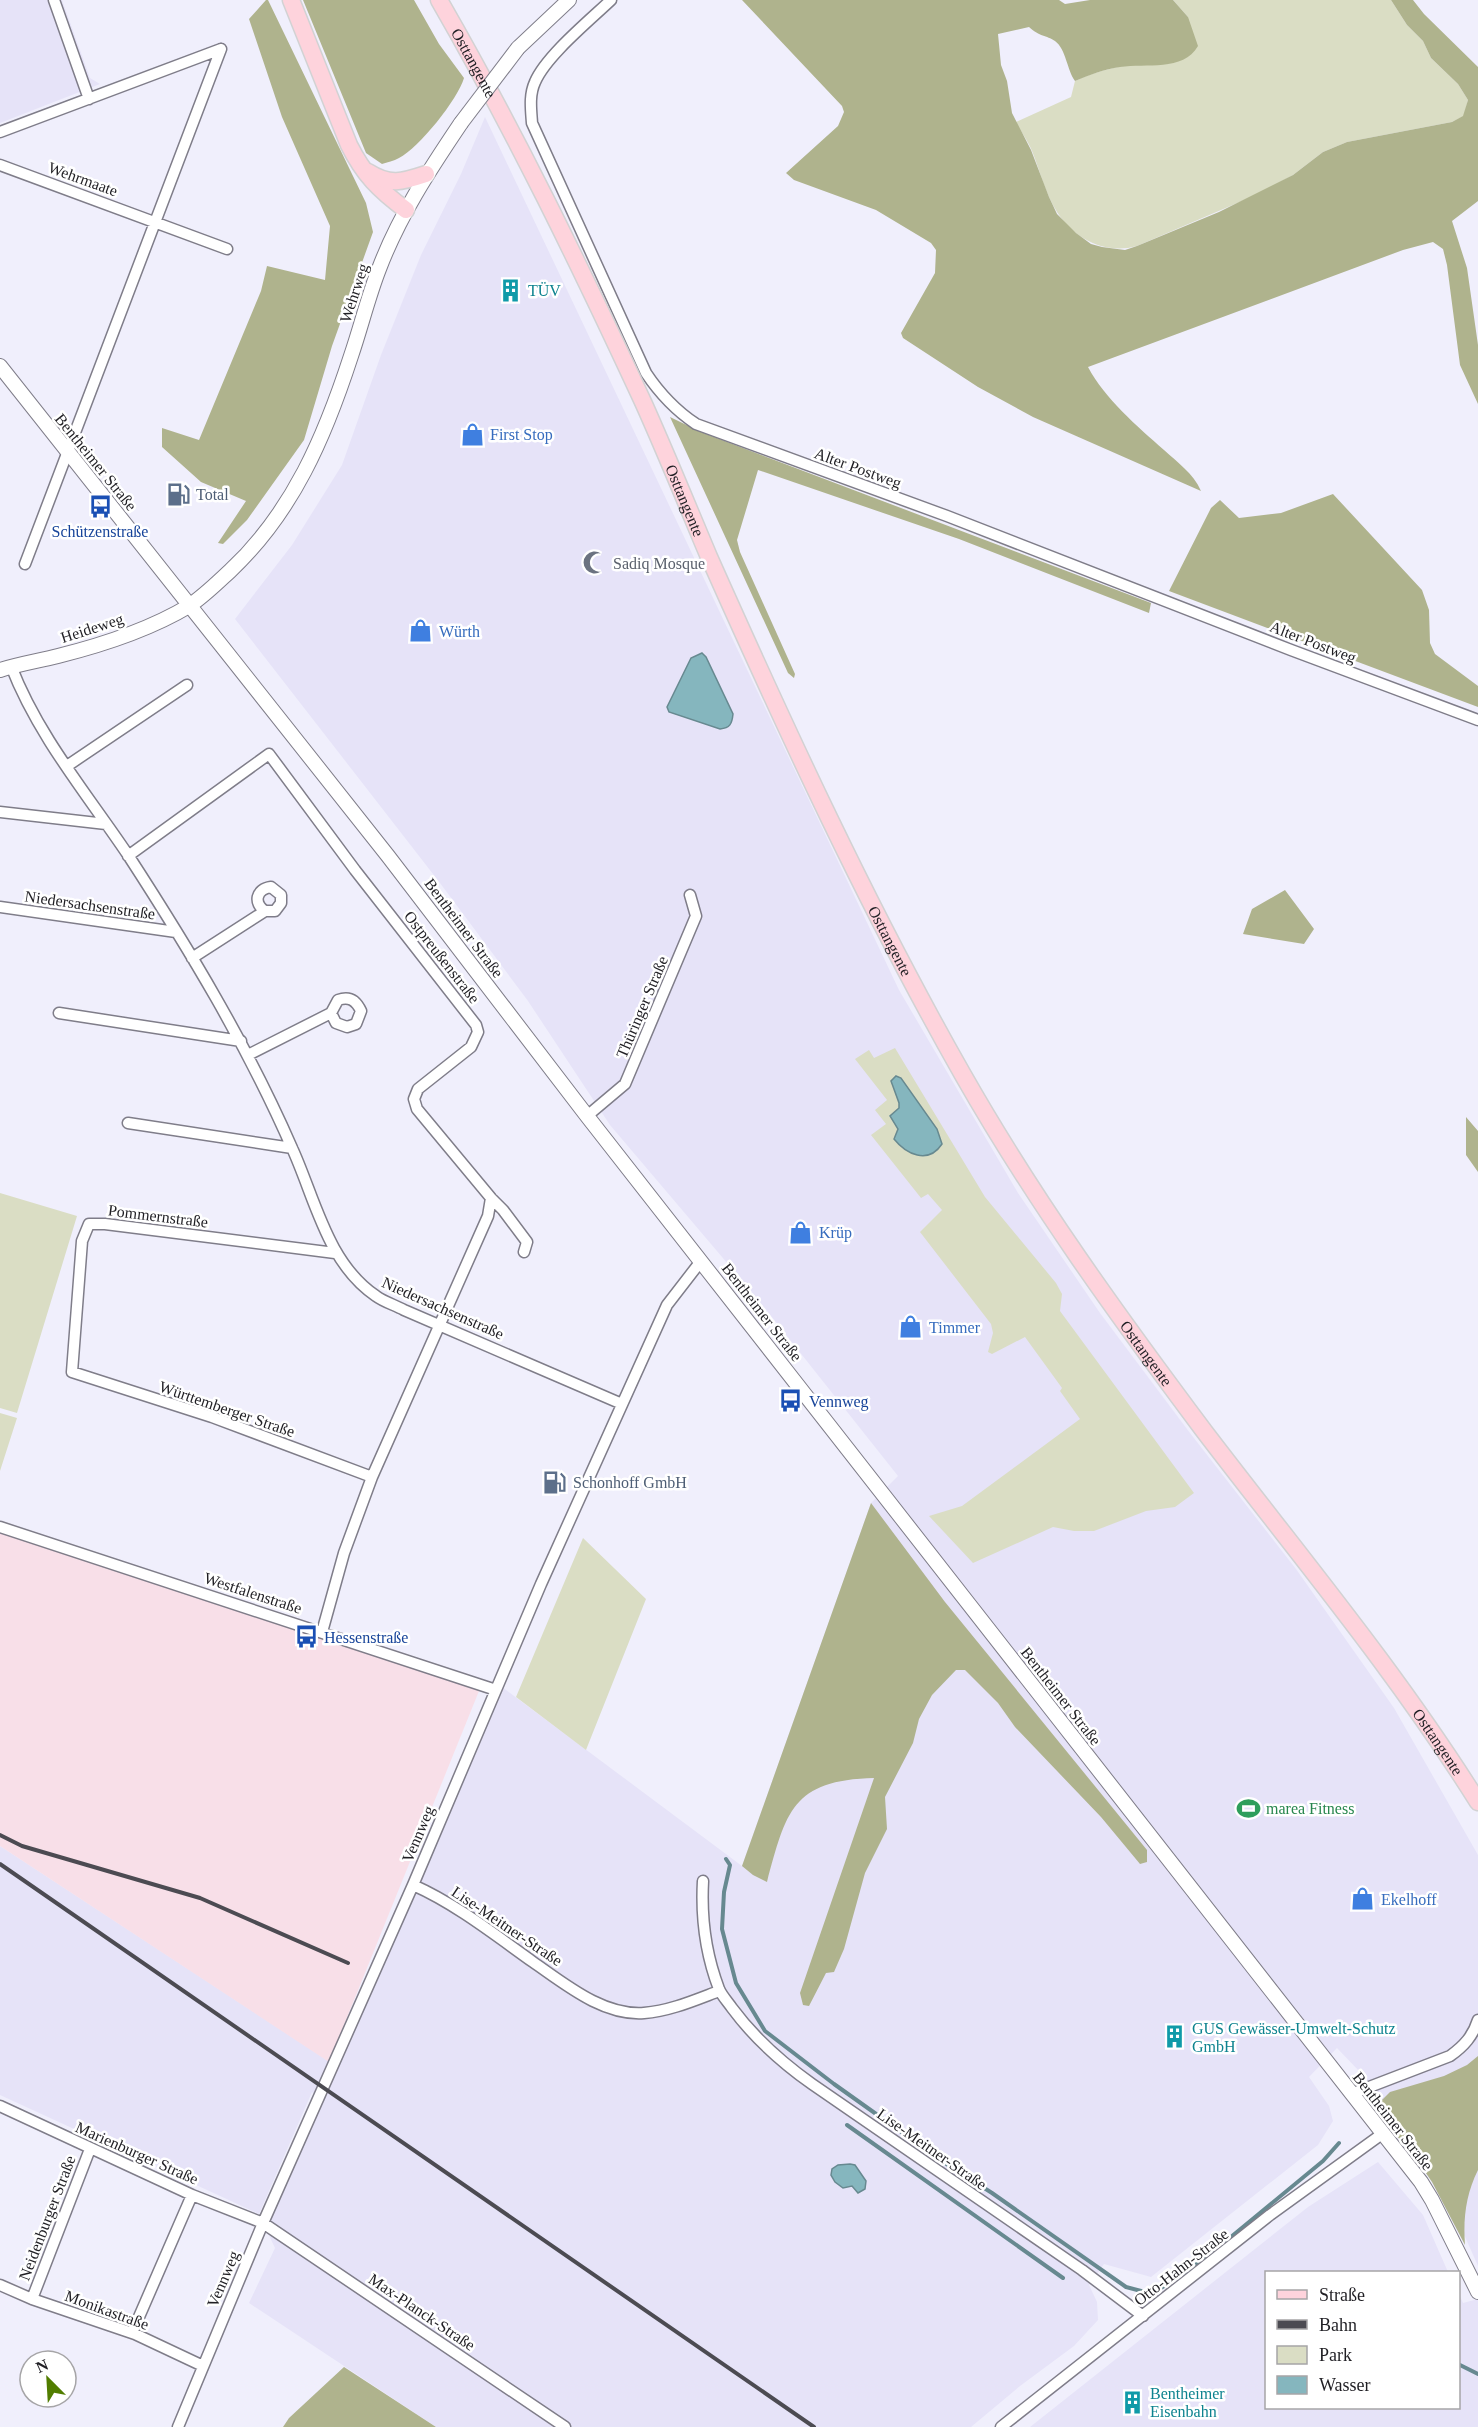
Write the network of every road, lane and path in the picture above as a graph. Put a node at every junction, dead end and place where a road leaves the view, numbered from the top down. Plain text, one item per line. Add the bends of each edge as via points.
1 (54, 0) edge
2 (291, 0) edge
3 (439, 0) edge
4 (569, 0) edge
5 (611, 0) edge
6 (89, 99) junction
7 (0, 132) edge
8 (0, 165) edge
9 (360, 167) junction
10 (426, 174) junction
11 (406, 210) junction
12 (155, 221) junction
13 (227, 249) dead end
14 (0, 366) edge
15 (68, 454) junction
16 (25, 564) dead end
17 (190, 605) junction
18 (5, 668) edge
19 (187, 685) dead end
20 (1478, 720) edge
21 (67, 766) junction
22 (0, 812) edge
23 (106, 824) junction
24 (128, 856) junction
25 (690, 895) dead end
26 (0, 907) edge
27 (265, 911) dead end
28 (176, 932) junction
29 (192, 958) junction
30 (331, 1012) dead end
31 (59, 1013) dead end
32 (241, 1041) junction
33 (248, 1055) junction
34 (587, 1116) junction
35 (128, 1123) dead end
36 (292, 1148) junction
37 (491, 1198) junction
38 (524, 1252) dead end
39 (335, 1253) junction
40 (700, 1261) junction
41 (440, 1324) junction
42 (72, 1372) joint
43 (622, 1404) junction
44 (372, 1477) junction
45 (0, 1527) edge
46 (322, 1632) junction
47 (496, 1690) junction
48 (1478, 1802) edge
49 (703, 1881) dead end
50 (413, 1885) junction
51 (720, 1991) junction
52 (1478, 2019) edge
53 (1352, 2094) junction
54 (0, 2106) edge
55 (1382, 2134) junction
56 (90, 2149) junction
57 (192, 2195) junction
58 (263, 2223) junction
59 (0, 2285) edge
60 (1478, 2292) edge
61 (32, 2299) junction
62 (1143, 2316) junction
63 (132, 2333) junction
64 (203, 2366) junction
65 (178, 2427) edge
66 (565, 2427) edge
67 (1001, 2427) edge

1 - 6 street
2 - 9 main road
3 - 48 main road, Osttangente via 522,151 645,407 844,850 965,1078 1034,1191 1115,1310 1366,1640
4 - 10 street, Wehrweg, bridge via 518,48
5 - 20 street, Alter Postweg via 544,66 535,80 531,94 532,123 646,373 677,410 696,424
6 - 7 street
6 - 12 street via 221,49
8 - 12 street, Wehrmaate
9 - 10 main road via 381,180 398,182
9 - 11 main road
10 - 11 street, Wehrweg
11 - 17 street, Wehrweg via 379,268 320,443 300,481 278,518 246,556
12 - 13 street, Wehrmaate
12 - 15 street
14 - 15 street, Bentheimer Straße
15 - 16 street
15 - 17 street, Bentheimer Straße
17 - 18 street, Heideweg via 98,644
17 - 34 street, Bentheimer Straße
18 - 21 street, Niedersachsenstraße
19 - 21 street
21 - 23 street, Niedersachsenstraße
22 - 23 street
23 - 24 street, Niedersachsenstraße
24 - 28 street, Niedersachsenstraße
24 - 37 street, Ostpreußenstraße via 269,754 476,1025 478,1032 471,1047 418,1089 414,1099 417,1109
25 - 34 street, Thüringer Straße via 696,916 625,1084
26 - 28 street, Niedersachsenstraße
27 - 29 street
28 - 29 street, Niedersachsenstraße
29 - 32 street, Niedersachsenstraße
30 - 33 street
31 - 32 street
32 - 33 street, Niedersachsenstraße
33 - 36 street, Niedersachsenstraße
34 - 40 street, Bentheimer Straße
35 - 36 street
36 - 39 street, Niedersachsenstraße
37 - 38 street via 527,1242
37 - 41 street via 488,1216
39 - 41 street, Niedersachsenstraße via 376,1296
39 - 42 street, Pommernstraße via 89,1224 82,1241
40 - 43 street, Vennweg via 667,1305
40 - 53 street, Bentheimer Straße
41 - 43 street, Niedersachsenstraße
41 - 44 street
42 - 44 street, Württemberger Straße via 212,1417
43 - 47 street, Vennweg
44 - 46 street via 344,1553
45 - 46 street, Westfalenstraße
46 - 47 street, Westfalenstraße
47 - 50 street, Vennweg
49 - 51 street, Lise-Meitner-Straße via 702,1915
50 - 51 street, Lise-Meitner-Straße via 449,1904 585,1996 612,2009 645,2013
50 - 58 street, Vennweg
51 - 62 street, Lise-Meitner-Straße via 776,2058
52 - 53 street via 1471,2037 1450,2056
53 - 55 street, Bentheimer Straße
54 - 56 street, Marienburger Straße
55 - 60 street, Bentheimer Straße via 1421,2182
55 - 62 street, Otto-Hahn-Straße
56 - 57 street, Marienburger Straße
56 - 61 street, Neidenburger Straße
57 - 58 street, Marienburger Straße
57 - 63 street
58 - 64 street, Vennweg
58 - 66 street, Max-Planck-Straße
59 - 61 street, Monikastraße
61 - 63 street, Monikastraße
62 - 67 street, Otto-Hahn-Straße
63 - 64 street, Monikastraße
64 - 65 street, Vennweg

